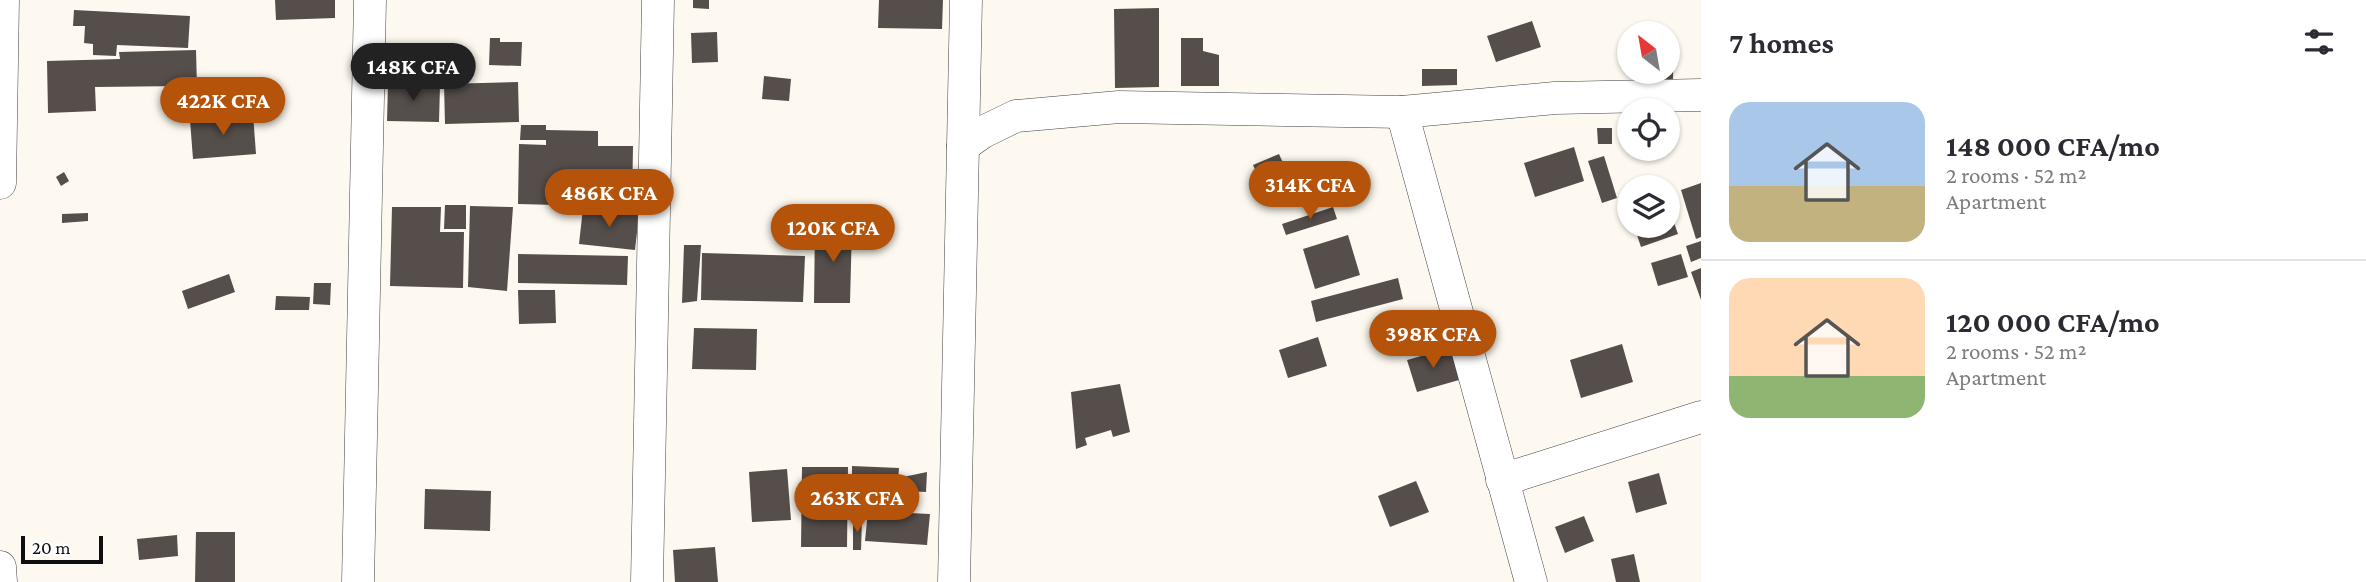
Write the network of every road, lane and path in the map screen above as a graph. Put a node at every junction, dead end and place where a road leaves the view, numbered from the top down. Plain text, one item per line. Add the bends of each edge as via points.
1 (3, 0) edge
2 (370, 0) edge
3 (657, 0) edge
4 (965, 0) edge
5 (1701, 95) edge
6 (1402, 112) junction
7 (1, 118) edge
8 (963, 146) junction
9 (0, 184) edge
10 (1701, 417) edge
11 (1502, 480) junction
12 (0, 567) edge
13 (1, 582) edge
14 (358, 582) edge
15 (647, 582) edge
16 (954, 582) edge
17 (1531, 582) edge

1 - 7 street
2 - 14 street
3 - 15 street
4 - 8 street
5 - 6 street via 1555,98
6 - 8 street via 1119,107 1016,116
6 - 11 street
7 - 9 street
8 - 16 street
10 - 11 street
11 - 17 street
12 - 13 street

